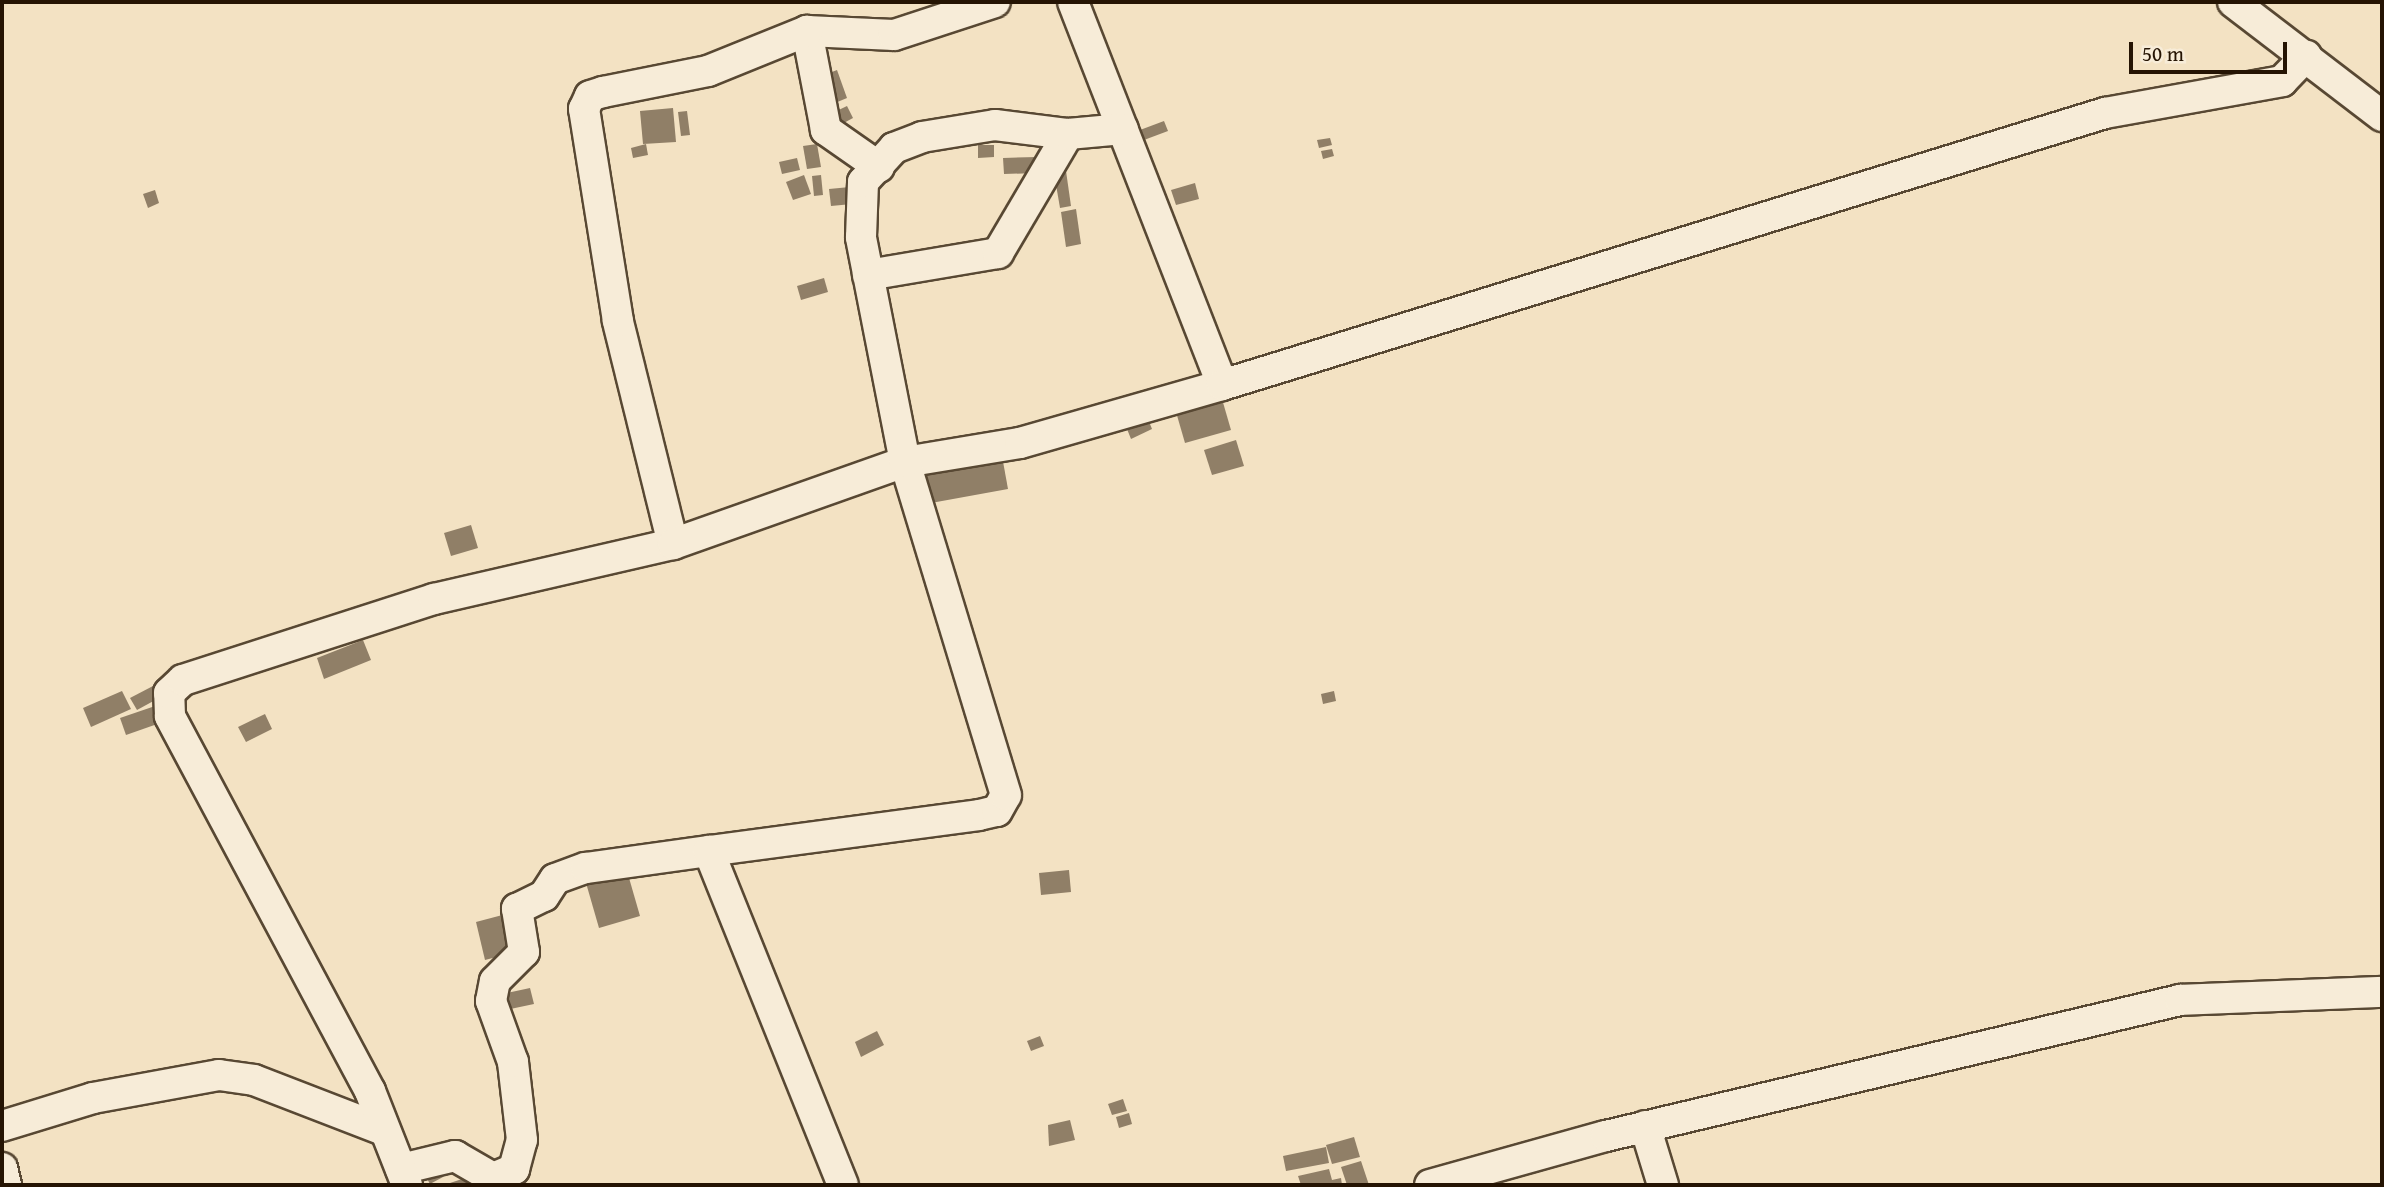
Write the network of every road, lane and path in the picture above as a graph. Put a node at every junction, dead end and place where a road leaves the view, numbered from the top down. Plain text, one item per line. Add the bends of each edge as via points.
1 (995, 2) edge
2 (1073, 2) edge
3 (2246, 6) edge
4 (807, 31) junction
5 (2305, 56) junction
6 (2381, 113) edge
7 (1123, 129) junction
8 (1068, 134) junction
9 (879, 167) junction
10 (868, 275) junction
11 (1223, 385) junction
12 (905, 462) junction
13 (673, 544) junction
14 (709, 851) junction
15 (2382, 992) edge
16 (376, 1110) junction
17 (2, 1126) edge
18 (1644, 1126) junction
19 (2, 1168) edge
20 (404, 1177) edge
21 (6, 1185) edge
22 (843, 1185) edge
23 (1430, 1185) edge
24 (1663, 1185) edge

1 - 4 street via 894,35
2 - 7 street
3 - 5 street
4 - 9 street via 826,130
4 - 13 street via 708,71 590,96 584,108 618,321
5 - 6 street
5 - 11 street via 2282,81 2105,113
7 - 8 street
7 - 11 street
8 - 9 street via 995,125 922,136 894,148
8 - 10 street via 998,253 966,264
9 - 10 street via 868,172 860,195
10 - 12 street
11 - 12 street via 1020,443
12 - 13 street
12 - 14 street via 1002,779 1003,804 979,815
13 - 16 street via 434,599 230,663 183,680 169,693 180,737
14 - 20 street via 586,867 555,879 544,896 517,909 524,952 495,981 491,1001 516,1085 522,1140 514,1169 493,1178 455,1156
14 - 22 street
15 - 18 street via 2179,1000
16 - 17 street via 219,1075 93,1098
16 - 20 street
18 - 23 street
18 - 24 street
19 - 21 street

